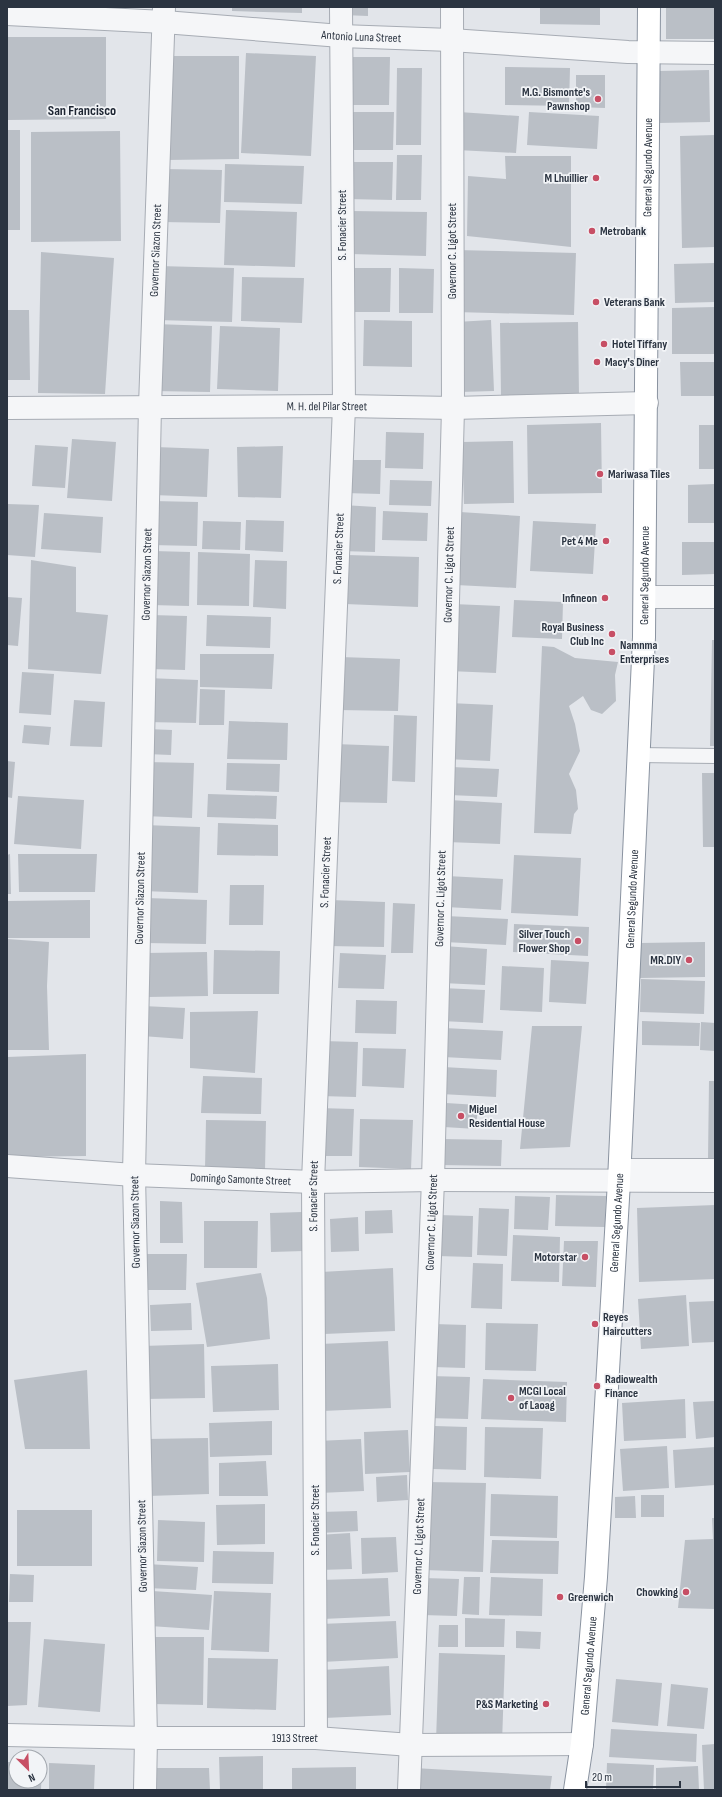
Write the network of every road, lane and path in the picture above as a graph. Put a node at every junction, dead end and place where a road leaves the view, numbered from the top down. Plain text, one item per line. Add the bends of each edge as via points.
1 (341, 7) edge
2 (452, 7) edge
3 (649, 7) edge
4 (7, 14) edge
5 (164, 14) edge
6 (341, 36) junction
7 (451, 40) junction
8 (650, 53) junction
9 (715, 53) edge
10 (647, 403) junction
11 (150, 406) junction
12 (344, 406) junction
13 (7, 408) edge
14 (453, 408) junction
15 (646, 597) junction
16 (715, 597) edge
17 (638, 755) junction
18 (715, 756) edge
19 (7, 1166) edge
20 (715, 1166) edge
21 (619, 1174) junction
22 (134, 1175) junction
23 (433, 1180) junction
24 (715, 1181) edge
25 (313, 1182) junction
26 (7, 1735) edge
27 (146, 1738) junction
28 (316, 1738) junction
29 (582, 1744) junction
30 (411, 1745) junction
31 (145, 1790) edge
32 (409, 1790) edge
33 (574, 1790) edge

1 - 6 street, S. Fonacier Street
2 - 7 street, Governor C. Ligot Street
3 - 8 highway, General Segundo Avenue
4 - 5 street, Antonio Luna Street
5 - 6 street, Antonio Luna Street
5 - 11 street, Governor Siazon Street
6 - 7 street, Antonio Luna Street
6 - 12 street, S. Fonacier Street
7 - 8 street, Antonio Luna Street
7 - 14 street, Governor C. Ligot Street
8 - 9 street, Antonio Luna Street
8 - 10 highway, General Segundo Avenue
10 - 14 street, M. H. del Pilar Street
10 - 15 highway, General Segundo Avenue
11 - 12 street, M. H. del Pilar Street
11 - 13 street, M. H. del Pilar Street
11 - 22 street, Governor Siazon Street
12 - 14 street, M. H. del Pilar Street
12 - 25 street, S. Fonacier Street
14 - 23 street, Governor C. Ligot Street
15 - 16 street
15 - 17 highway, General Segundo Avenue
17 - 18 lane
17 - 21 highway, General Segundo Avenue
19 - 22 street, Domingo Samonte Street
20 - 21 lane
21 - 23 street, Domingo Samonte Street
21 - 24 street, Domingo Samonte Street
21 - 29 highway, General Segundo Avenue via 596,1570
22 - 25 street, Domingo Samonte Street
22 - 27 street, Governor Siazon Street
23 - 25 street, Domingo Samonte Street
23 - 30 street, Governor C. Ligot Street
25 - 28 street, S. Fonacier Street
26 - 27 street, 1913 Street
27 - 28 street, 1913 Street
27 - 31 street, Governor Siazon Street
28 - 30 street, 1913 Street
29 - 30 street, 1913 Street
29 - 33 highway, General Segundo Avenue
30 - 32 street, Governor C. Ligot Street

